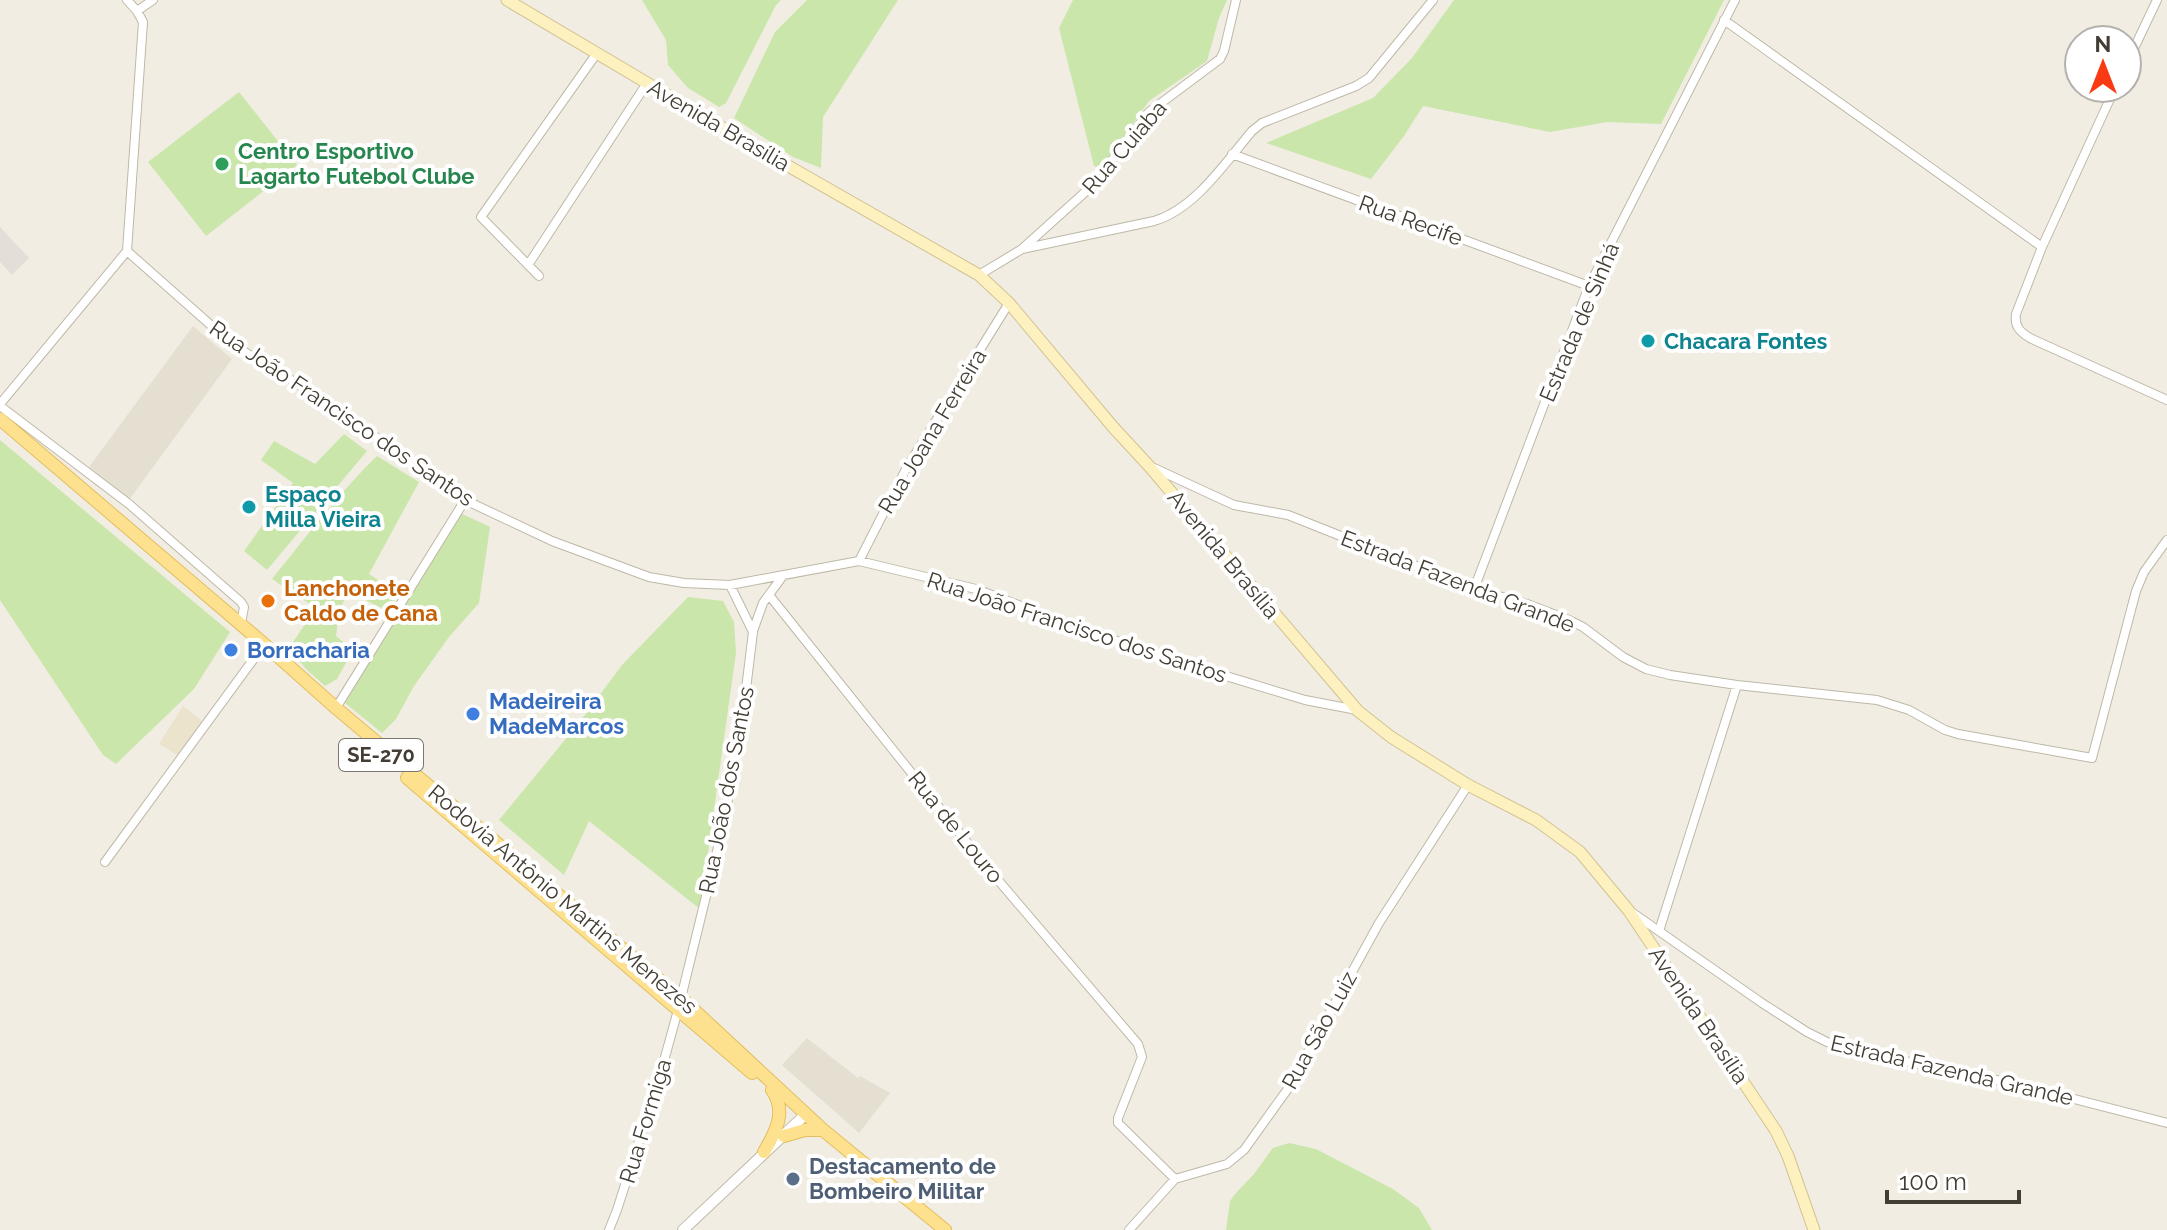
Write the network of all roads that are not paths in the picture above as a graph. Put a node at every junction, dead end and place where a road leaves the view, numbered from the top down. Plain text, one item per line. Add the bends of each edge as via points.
1 (127, 0) edge
2 (153, 0) edge
3 (507, 0) edge
4 (1236, 0) edge
5 (1433, 0) edge
6 (1735, 0) edge
7 (2157, 0) edge
8 (137, 11) junction
9 (1724, 20) junction
10 (2143, 29) edge
11 (597, 53) junction
12 (647, 83) junction
13 (2108, 104) edge
14 (1232, 154) junction
15 (2042, 247) junction
16 (1022, 249) junction
17 (127, 251) junction
18 (528, 265) junction
19 (979, 275) junction
20 (539, 276) dead end
21 (1589, 286) junction
22 (1009, 303) junction
23 (2167, 400) edge
24 (0, 405) edge
25 (0, 422) edge
26 (1149, 466) junction
27 (465, 500) junction
28 (2166, 542) edge
29 (859, 561) junction
30 (783, 577) junction
31 (730, 585) junction
32 (1474, 589) junction
33 (769, 595) junction
34 (241, 624) junction
35 (753, 632) junction
36 (261, 649) junction
37 (1737, 685) junction
38 (336, 708) junction
39 (1358, 711) junction
40 (1468, 785) junction
41 (105, 862) dead end
42 (1629, 911) junction
43 (1659, 931) junction
44 (680, 1004) junction
45 (772, 1090) junction
46 (793, 1103) junction
47 (806, 1114) junction
48 (2167, 1123) edge
49 (823, 1130) junction
50 (784, 1136) junction
51 (764, 1152) junction
52 (1175, 1179) junction
53 (609, 1230) edge
54 (683, 1230) edge
55 (945, 1230) edge
56 (1129, 1230) edge
57 (1814, 1230) edge

1 - 8 street
2 - 8 street
3 - 11 main road, Avenida Brasília
4 - 16 street, Rua Cuiaba via 1220,59 1149,112 1093,185
5 - 14 street via 1369,78 1262,123
6 - 9 street, Estrada de Sinhá
7 - 10 street
8 - 17 street via 143,36
9 - 15 street
9 - 21 street, Estrada de Sinhá
11 - 12 main road, Avenida Brasília
11 - 18 street via 481,217
12 - 18 street
12 - 19 main road, Avenida Brasília
13 - 15 street
14 - 16 street via 1195,197 1167,217
14 - 21 street, Rua Recife
15 - 23 street via 2016,314 2022,334
16 - 19 street
17 - 24 street
17 - 27 street, Rua João Francisco dos Santos via 243,351 319,397
18 - 20 street
19 - 22 main road, Avenida Brasília
21 - 32 street, Estrada de Sinhá
22 - 26 main road, Avenida Brasília
22 - 29 street, Rua Joana Ferreira via 906,469
24 - 34 street via 129,504 242,603
25 - 34 main road, Rodovia Antônio Martins Menezes / SE-270
25 - 36 main road, Rodovia Antônio Martins Menezes / SE-270
26 - 32 street, Estrada Fazenda Grande via 1234,505 1288,515
26 - 39 main road, Avenida Brasília
27 - 31 street, Rua João Francisco dos Santos via 542,537 649,577
27 - 38 street
28 - 37 street, Estrada Fazenda Grande via 2136,591 2092,758 1958,734 1877,700
29 - 30 street, Rua João Francisco dos Santos
29 - 39 street, Rua João Francisco dos Santos via 976,589 1180,662
30 - 31 street, Rua João Francisco dos Santos
30 - 33 street, Rua João dos Santos
31 - 35 street
32 - 37 street, Estrada Fazenda Grande via 1569,620 1646,669
33 - 35 street, Rua João dos Santos
33 - 52 street, Rua de Louro via 986,866 1138,1044 1142,1057 1118,1118 1120,1128
34 - 38 main road, Rodovia Antônio Martins Menezes / SE-270
35 - 44 street, Rua João dos Santos via 724,823
36 - 41 street
36 - 44 main road, Rodovia Antônio Martins Menezes / SE-270 via 436,804
37 - 43 street
38 - 44 main road, Rodovia Antônio Martins Menezes / SE-270
39 - 40 main road, Avenida Brasília
40 - 42 main road, Avenida Brasília via 1536,820 1580,852
40 - 52 street, Rua São Luiz via 1379,923 1291,1084 1244,1150 1227,1164
42 - 43 street, Estrada Fazenda Grande
42 - 57 main road, Avenida Brasília via 1776,1131
43 - 48 street, Estrada Fazenda Grande via 1827,1042
44 - 45 main road, Rodovia Antônio Martins Menezes / SE-270
44 - 46 main road, Rodovia Antônio Martins Menezes / SE-270
44 - 53 street, Rua Formiga
45 - 46 main road, Rodovia Antônio Martins Menezes / SE-270
45 - 51 main road via 779,1122
46 - 47 main road, Rodovia Antônio Martins Menezes / SE-270
47 - 49 main road, Rodovia Antônio Martins Menezes / SE-270
47 - 50 street
49 - 50 main road
49 - 55 main road, Rodovia Antônio Martins Menezes / SE-270
50 - 51 street
51 - 54 street
52 - 56 street

